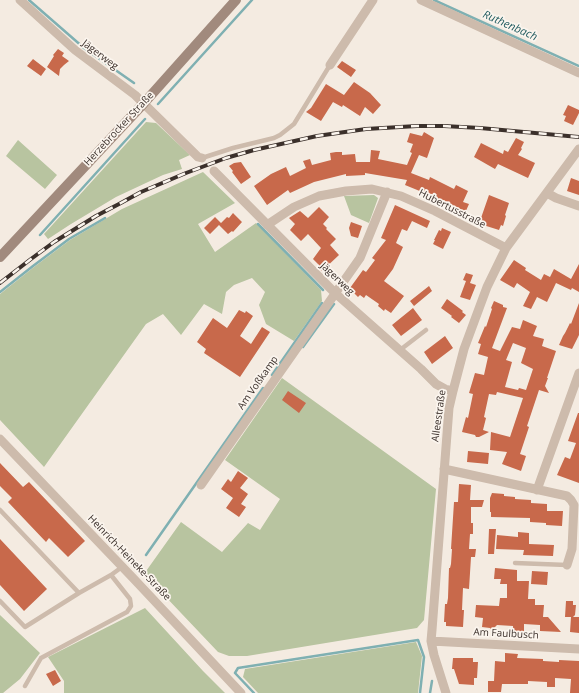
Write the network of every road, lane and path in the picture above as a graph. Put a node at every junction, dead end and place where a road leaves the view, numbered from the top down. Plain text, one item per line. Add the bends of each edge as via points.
1 (20, 0) edge
2 (236, 0) edge
3 (373, 0) edge
4 (421, 0) edge
5 (330, 65) joint
6 (579, 73) edge
7 (144, 103) junction
8 (579, 149) edge
9 (202, 158) joint
10 (214, 171) dead end
11 (387, 192) junction
12 (547, 193) junction
13 (579, 206) edge
14 (267, 225) junction
15 (506, 248) junction
16 (0, 257) edge
17 (335, 293) junction
18 (426, 330) dead end
19 (400, 350) junction
20 (579, 373) edge
21 (576, 389) edge
22 (453, 391) junction
23 (0, 439) edge
24 (444, 469) junction
25 (201, 485) dead end
26 (537, 490) junction
27 (0, 510) edge
28 (515, 563) dead end
29 (567, 565) joint
30 (122, 566) junction
31 (111, 575) junction
32 (78, 593) junction
33 (0, 601) edge
34 (431, 641) junction
35 (579, 649) edge
36 (25, 686) dead end
37 (241, 693) edge
38 (446, 693) edge

1 - 7 street, Jägerweg via 75,50
2 - 7 main road, Herzebrocker Straße
3 - 5 street
4 - 6 street
5 - 9 lane via 294,124 280,135
7 - 9 street, Jägerweg via 198,157
7 - 16 main road, Herzebrocker Straße
8 - 12 street, Alleestraße
10 - 14 street, Jägerweg
11 - 14 street, Hubertusstraße via 372,189 319,196 294,207
11 - 15 street, Hubertusstraße via 435,211
11 - 17 street via 360,258
12 - 13 street
12 - 15 street, Alleestraße
14 - 17 street, Jägerweg
15 - 22 street, Alleestraße via 474,322
17 - 19 street, Jägerweg
17 - 25 street, Am Voßkamp
18 - 19 lane
19 - 22 street, Jägerweg via 436,384
20 - 21 street
21 - 26 street
22 - 24 street, Alleestraße via 449,408
23 - 30 street, Heinrich-Heineke-Straße
24 - 26 street
24 - 34 street, Alleestraße
26 - 29 street via 567,496 574,505 572,550
27 - 32 lane
28 - 29 lane
30 - 31 lane
30 - 37 street, Heinrich-Heineke-Straße
31 - 32 lane
31 - 36 lane via 130,599 131,606 127,612 41,658
32 - 33 lane via 25,627
34 - 35 street, Am Faulbusch
34 - 38 street, Alleestraße

